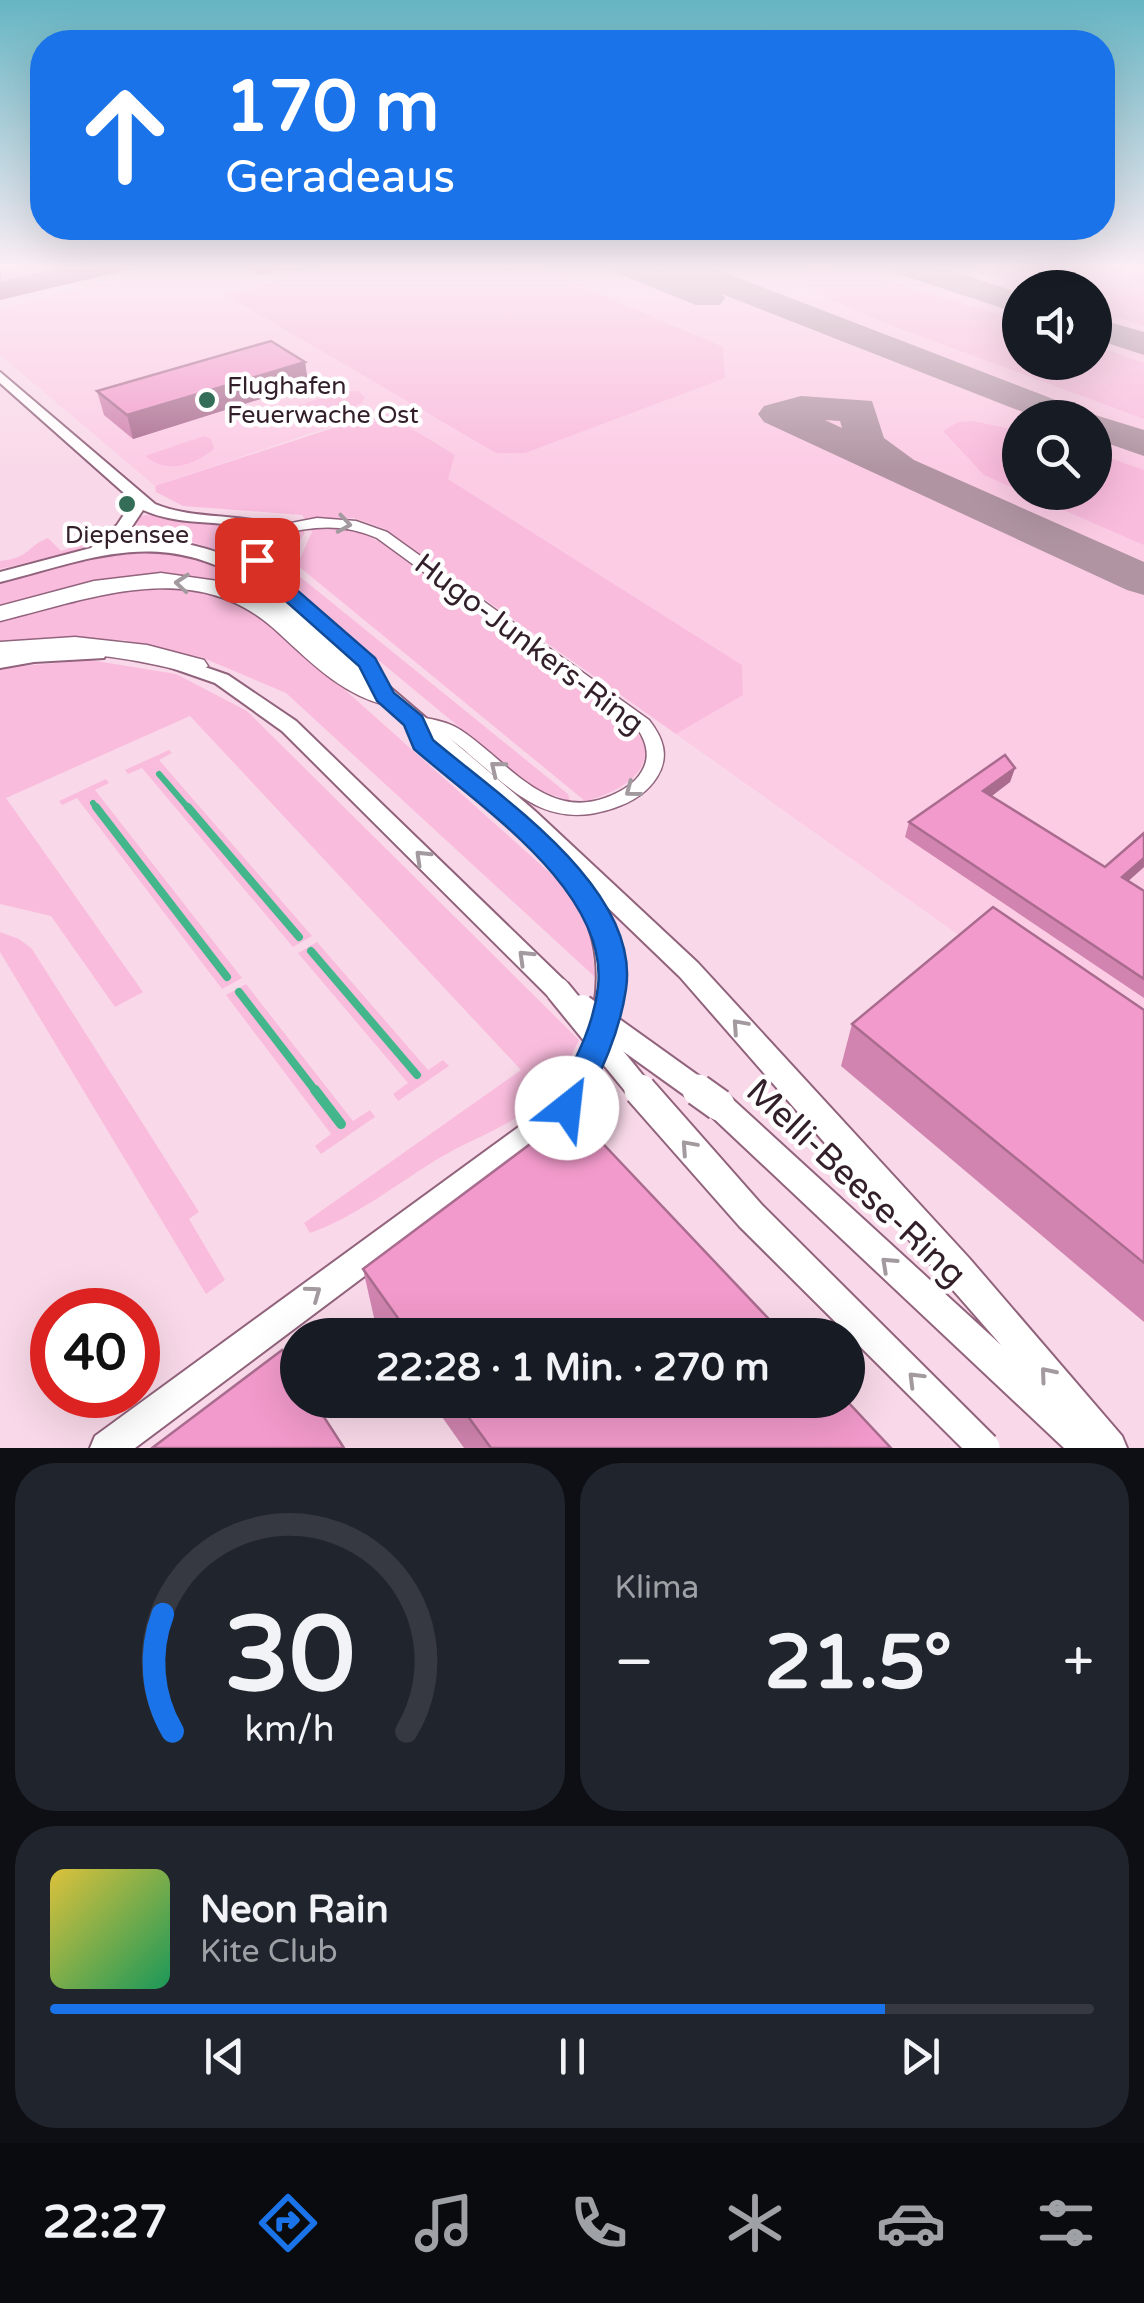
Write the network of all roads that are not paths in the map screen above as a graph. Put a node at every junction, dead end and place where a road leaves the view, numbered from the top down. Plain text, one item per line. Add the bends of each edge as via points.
1 (0, 376) edge
2 (141, 501) junction
3 (278, 532) junction
4 (92, 552) junction
5 (0, 577) edge
6 (0, 614) edge
7 (0, 650) edge
8 (0, 662) edge
9 (195, 666) junction
10 (385, 696) junction
11 (414, 722) junction
12 (558, 990) junction
13 (107, 1448) edge
14 (984, 1448) edge
15 (1090, 1448) edge
16 (1110, 1448) edge

1 - 2 street
2 - 3 street via 168,514 255,523
2 - 4 street via 123,528
3 - 10 street via 258,553 260,568 368,662
3 -> 11 street, Hugo-Junkers-Ring via 330,521 382,536 643,724 656,744 654,768 632,792 592,811 563,811 534,798 448,729
4 - 5 street, Hugo-Junkers-Ring
4 - 10 street, Hugo-Junkers-Ring via 165,545 228,560
10 -> 6 highway via 343,676 255,603 208,586 114,585
7 - 9 highway via 123,646
8 - 9 street, Melli-Beese-Ring via 80,654
12 -> 9 street, Melli-Beese-Ring via 289,726 252,696
10 - 11 street, Hugo-Junkers-Ring
13 -> 11 street, Hugo-Junkers-Ring via 567,1108 592,1061 613,986 601,922 568,869 422,744
16 -> 11 street, Hugo-Junkers-Ring via 689,970 527,816
14 -> 12 street, Melli-Beese-Ring, bridge via 752,1216
15 -> 12 street, Melli-Beese-Ring, bridge via 718,1105

